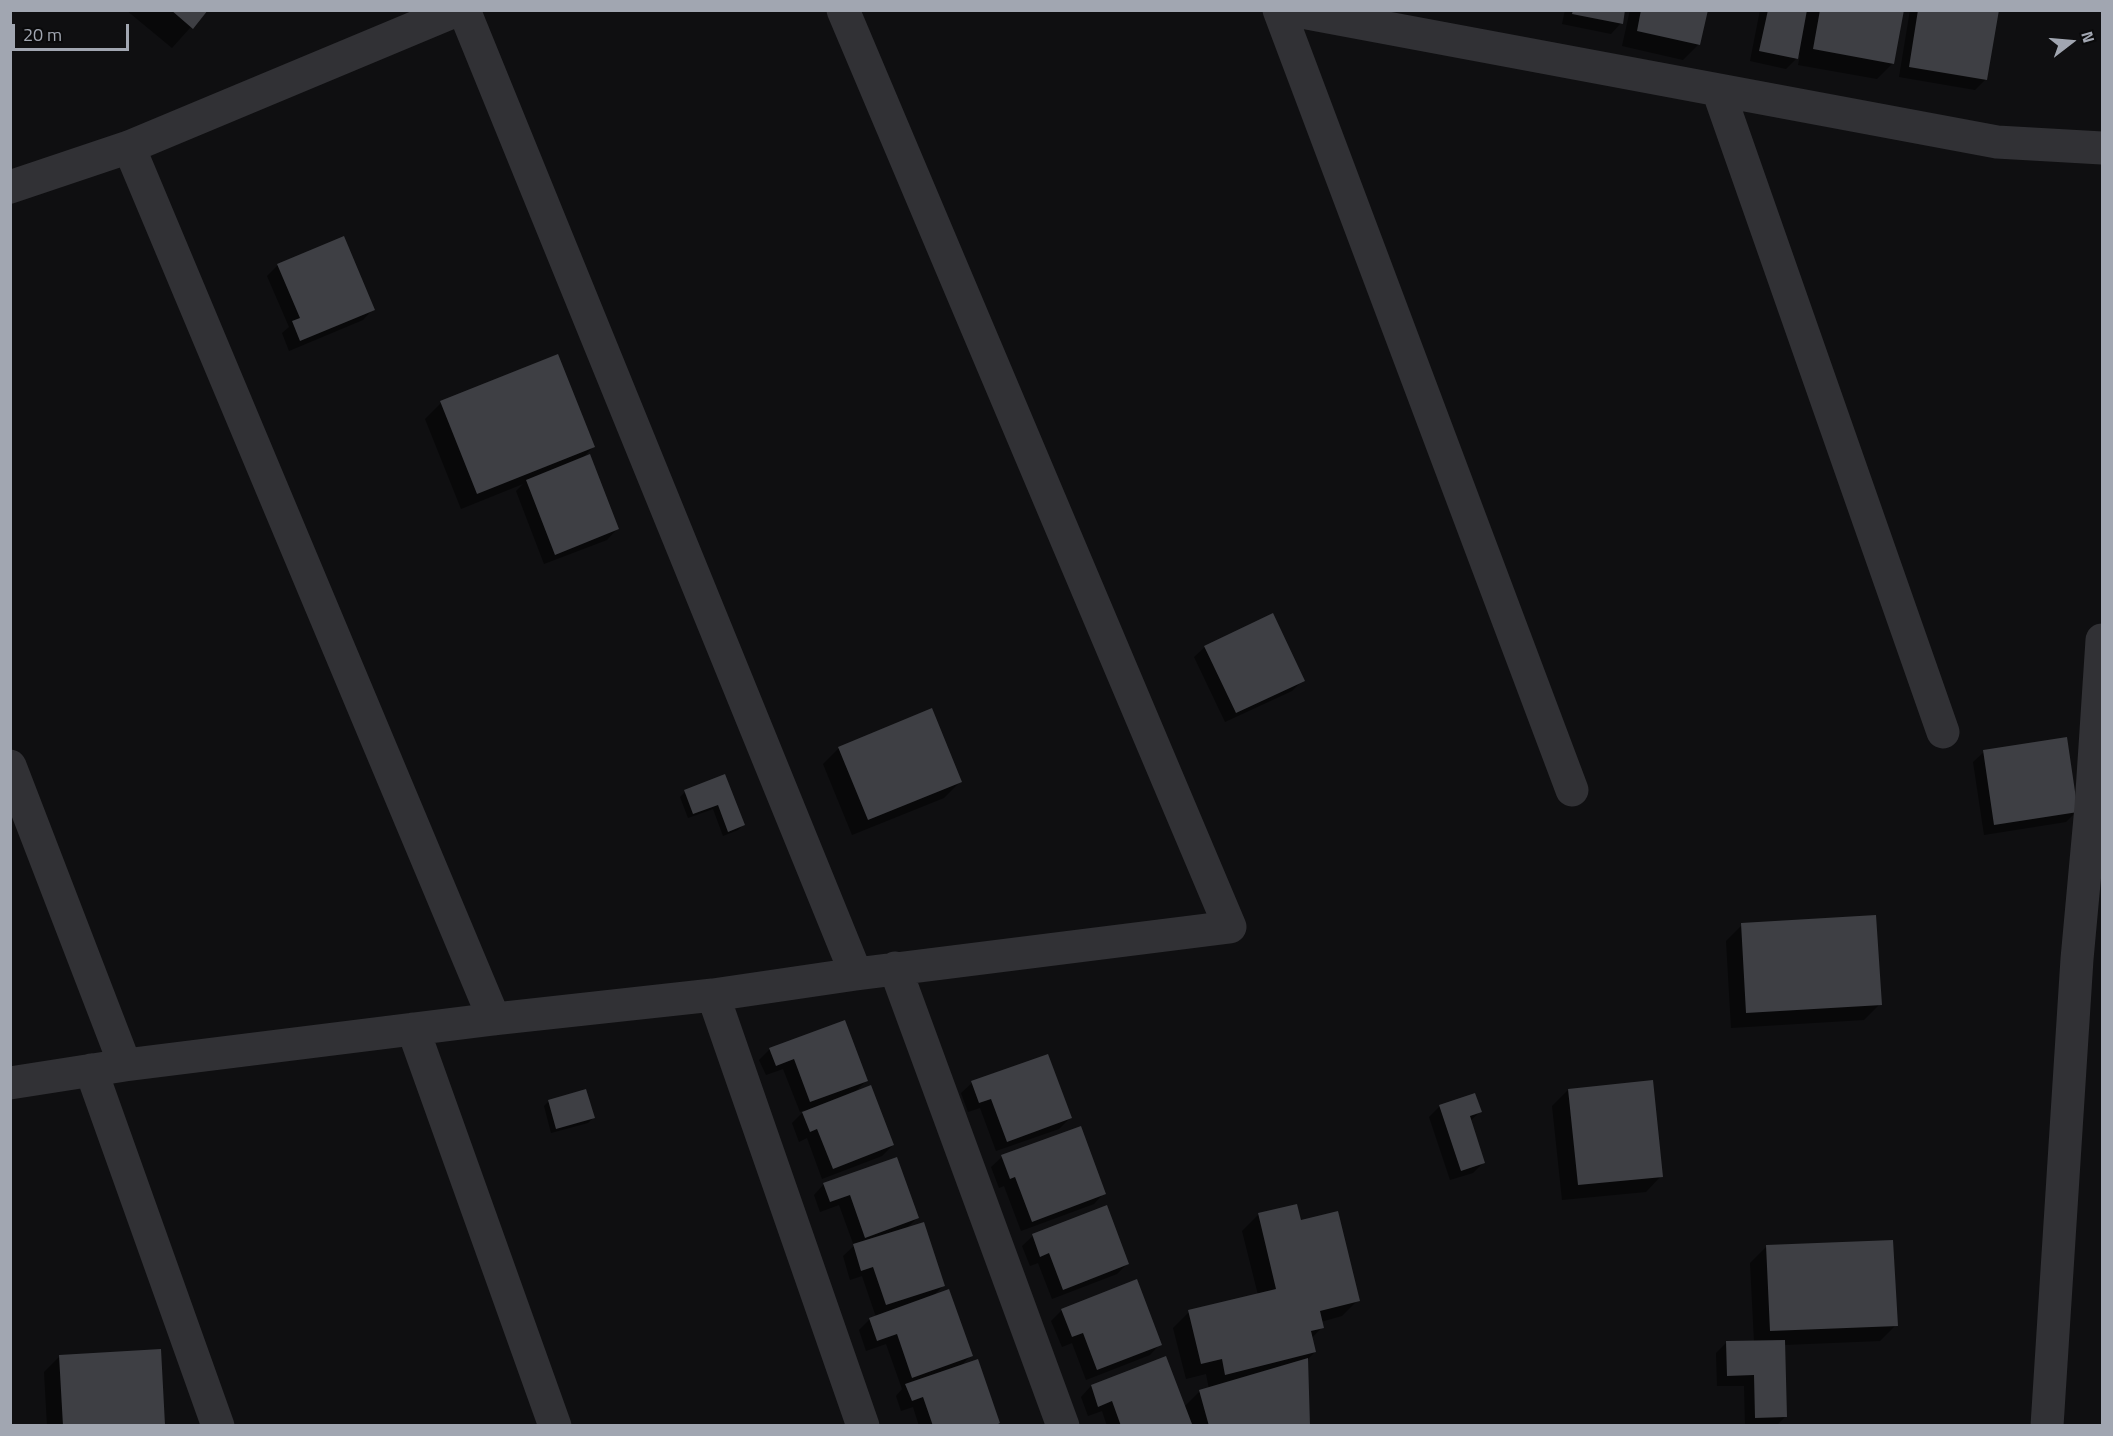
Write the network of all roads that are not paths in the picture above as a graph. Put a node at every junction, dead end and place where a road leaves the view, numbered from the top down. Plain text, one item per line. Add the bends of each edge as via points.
1 (457, 10) edge
2 (464, 10) edge
3 (843, 10) edge
4 (1280, 10) edge
5 (1291, 10) edge
6 (1718, 90) junction
7 (129, 147) junction
8 (2103, 148) edge
9 (10, 187) edge
10 (2103, 640) edge
11 (1943, 732) dead end
12 (10, 766) edge
13 (1572, 790) dead end
14 (2090, 960) edge
15 (895, 969) junction
16 (856, 974) junction
17 (713, 995) junction
18 (494, 1019) junction
19 (412, 1029) junction
20 (125, 1065) junction
21 (91, 1070) junction
22 (10, 1083) edge
23 (218, 1425) edge
24 (555, 1425) edge
25 (863, 1425) edge
26 (1064, 1425) edge
27 (2047, 1425) edge

1 - 7 street
2 - 16 street
3 - 15 street via 1230,927
4 - 13 street
5 - 6 street
6 - 8 street via 1997,142
6 - 11 street
7 - 9 street
7 - 18 street
10 - 14 street via 2091,807
12 - 20 street
14 - 27 street
15 - 16 street
15 - 26 street
16 - 17 street
17 - 18 street
17 - 25 street
18 - 19 street
19 - 20 street
19 - 24 street
20 - 21 street
21 - 22 street
21 - 23 street

